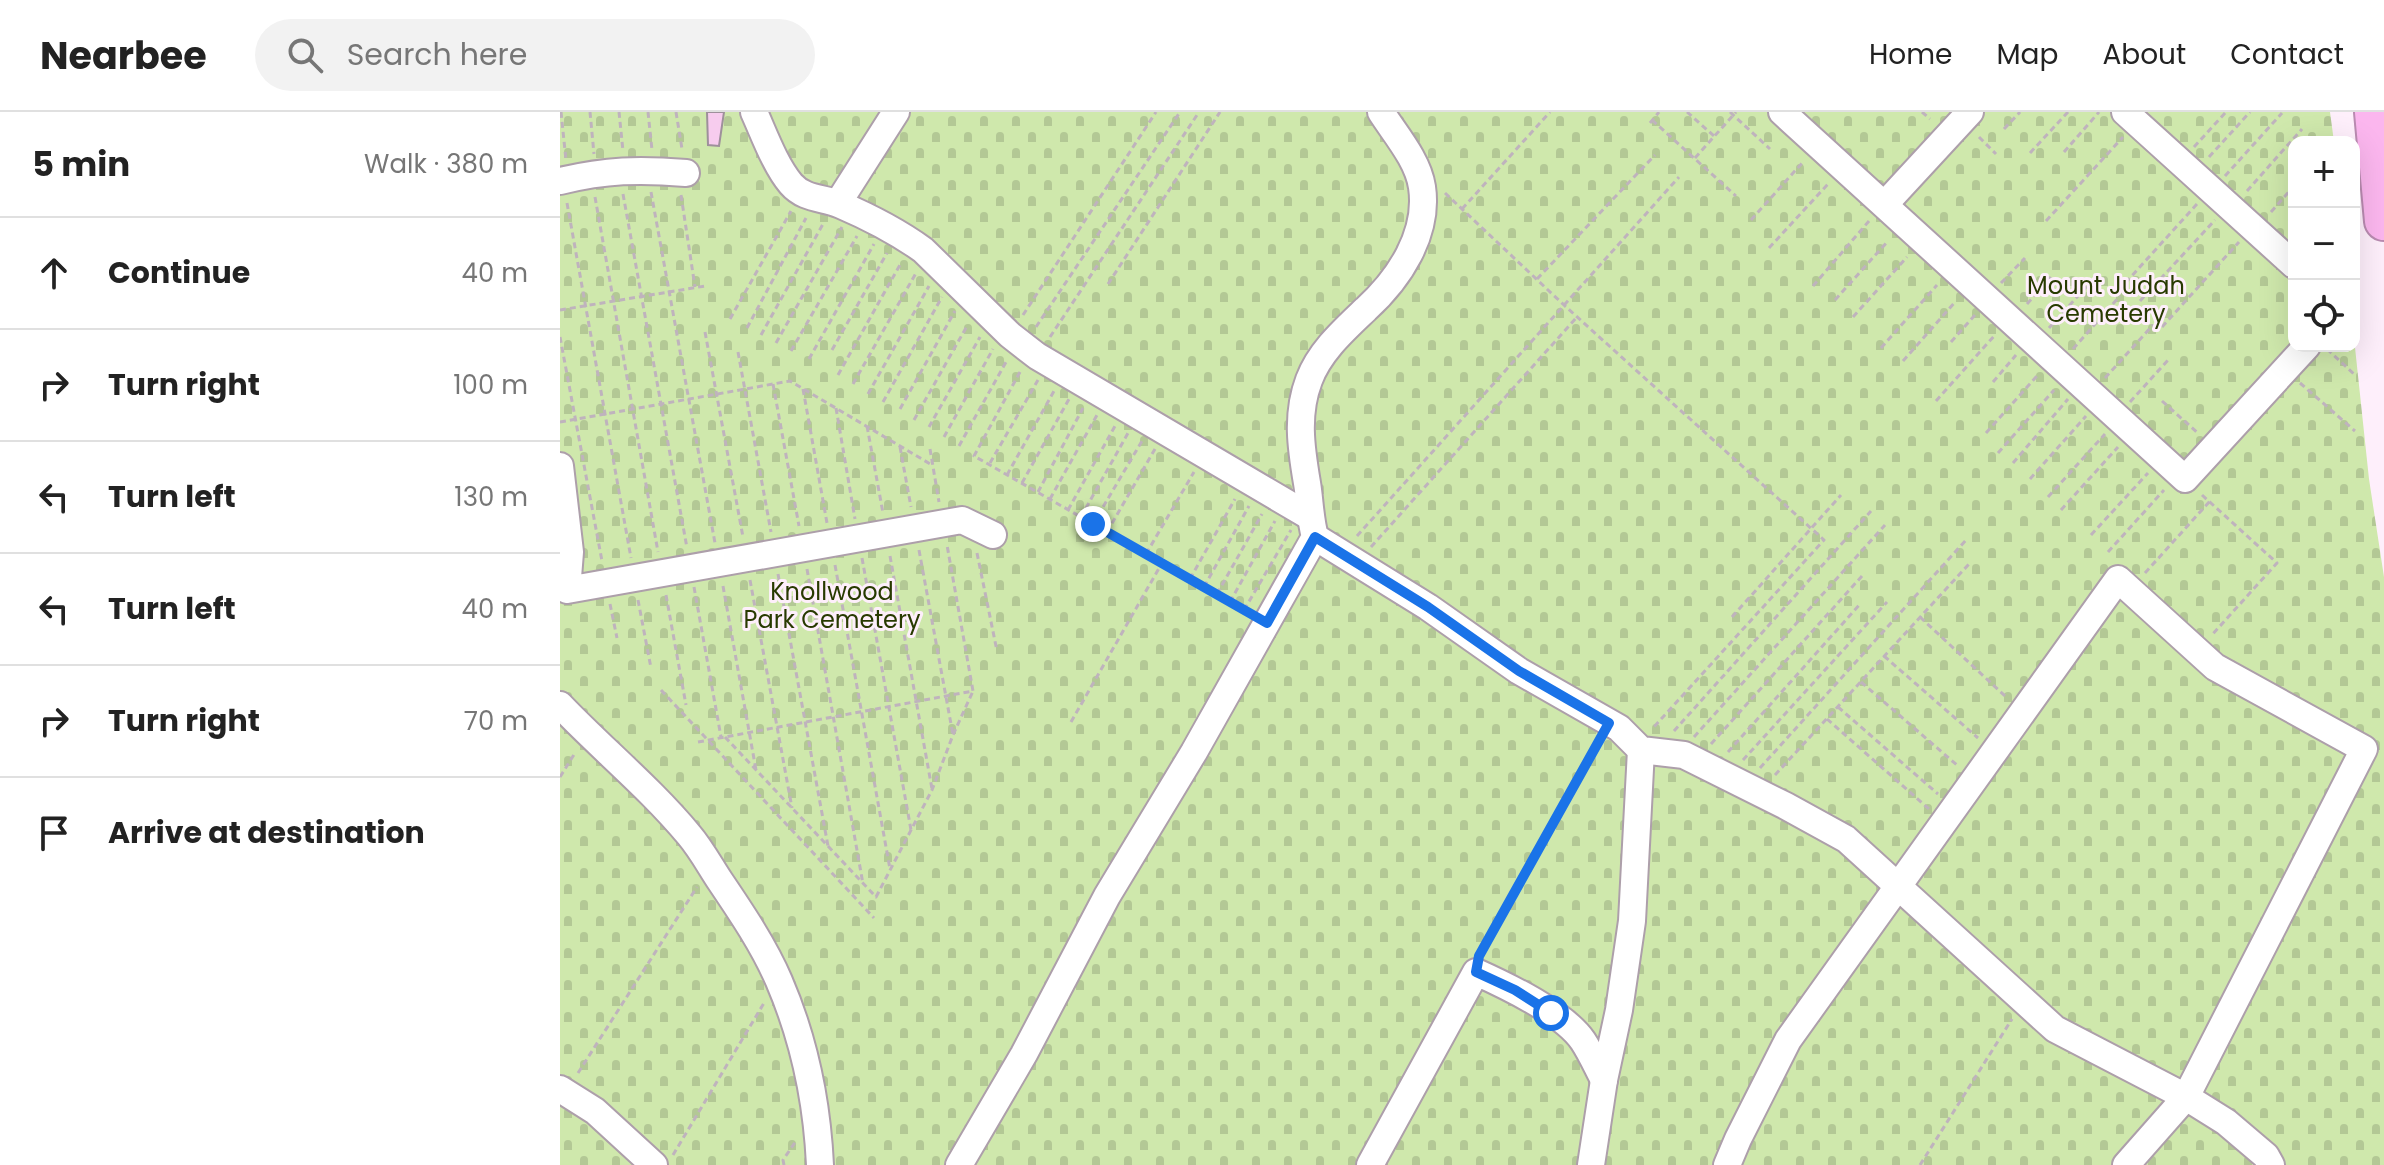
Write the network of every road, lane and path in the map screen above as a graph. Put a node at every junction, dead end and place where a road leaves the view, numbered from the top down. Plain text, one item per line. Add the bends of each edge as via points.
1 (561, 112) edge
2 (590, 112) edge
3 (619, 112) edge
4 (648, 112) edge
5 (676, 112) edge
6 (754, 112) edge
7 (896, 112) edge
8 (1156, 112) edge
9 (1180, 112) edge
10 (1199, 112) edge
11 (1220, 112) edge
12 (1381, 112) edge
13 (1550, 112) edge
14 (1659, 112) edge
15 (1687, 112) edge
16 (1782, 112) edge
17 (1922, 112) edge
18 (1970, 112) edge
19 (2020, 112) edge
20 (2068, 112) edge
21 (2099, 112) edge
22 (2226, 112) edge
23 (2250, 112) edge
24 (2374, 112) edge
25 (1733, 113) edge
26 (2282, 113) edge
27 (2130, 117) edge
28 (1930, 119) dead end
29 (2004, 129) dead end
30 (2302, 129) dead end
31 (1714, 137) junction
32 (1818, 144) junction
33 (1770, 149) dead end
34 (2064, 152) dead end
35 (2030, 153) dead end
36 (1655, 155) dead end
37 (1695, 158) junction
38 (1844, 167) junction
39 (617, 174) edge
40 (1679, 177) dead end
41 (2209, 188) junction
42 (1443, 190) dead end
43 (2288, 192) edge
44 (1736, 196) dead end
45 (825, 204) junction
46 (1885, 204) junction
47 (1462, 209) junction
48 (1751, 220) dead end
49 (2046, 221) dead end
50 (2384, 221) edge
51 (863, 226) dead end
52 (2253, 228) junction
53 (1914, 230) junction
54 (880, 233) dead end
55 (894, 241) dead end
56 (1769, 248) dead end
57 (2025, 258) dead end
58 (2288, 260) edge
59 (923, 261) dead end
60 (901, 263) dead end
61 (936, 274) dead end
62 (2051, 277) dead end
63 (1537, 279) junction
64 (1108, 284) dead end
65 (705, 286) dead end
66 (948, 286) dead end
67 (1813, 286) dead end
68 (1975, 286) junction
69 (2087, 286) dead end
70 (695, 288) junction
71 (2119, 290) dead end
72 (669, 292) junction
73 (2120, 296) dead end
74 (641, 297) junction
75 (961, 300) dead end
76 (1835, 300) dead end
77 (613, 301) junction
78 (2140, 301) dead end
79 (586, 306) junction
80 (1565, 306) junction
81 (560, 310) edge
82 (1577, 317) junction
83 (1853, 317) dead end
84 (730, 319) dead end
85 (2153, 325) dead end
86 (966, 327) dead end
87 (2162, 327) dead end
88 (747, 328) dead end
89 (761, 335) dead end
90 (560, 337) edge
91 (1951, 342) dead end
92 (776, 343) dead end
93 (1881, 348) dead end
94 (832, 350) dead end
95 (791, 351) dead end
96 (738, 352) dead end
97 (2302, 352) edge
98 (2331, 352) edge
99 (809, 359) dead end
100 (2169, 359) dead end
101 (1903, 361) dead end
102 (2286, 369) junction
103 (1059, 373) junction
104 (2070, 373) junction
105 (838, 375) dead end
106 (2355, 375) dead end
107 (1993, 382) dead end
108 (773, 384) junction
109 (853, 384) dead end
110 (745, 389) junction
111 (803, 389) junction
112 (868, 394) dead end
113 (689, 399) junction
114 (1936, 401) dead end
115 (2162, 401) dead end
116 (883, 402) dead end
117 (661, 403) junction
118 (836, 408) junction
119 (633, 409) junction
120 (900, 409) dead end
121 (605, 414) junction
122 (576, 419) junction
123 (914, 420) dead end
124 (560, 422) edge
125 (867, 426) junction
126 (929, 427) dead end
127 (2355, 431) dead end
128 (1986, 433) dead end
129 (944, 437) dead end
130 (1160, 438) dead end
131 (900, 446) junction
132 (959, 446) dead end
133 (2214, 447) junction
134 (930, 449) dead end
135 (1998, 453) dead end
136 (1200, 462) dead end
137 (2013, 463) dead end
138 (989, 464) junction
139 (932, 465) junction
140 (560, 466) edge
141 (2175, 470) junction
142 (1007, 475) junction
143 (2030, 479) dead end
144 (1022, 483) junction
145 (1038, 492) junction
146 (1256, 494) dead end
147 (1841, 495) dead end
148 (2048, 497) dead end
149 (1050, 499) junction
150 (1235, 500) dead end
151 (2210, 501) junction
152 (1068, 510) junction
153 (1281, 510) dead end
154 (2061, 510) dead end
155 (1871, 511) dead end
156 (1261, 515) dead end
157 (1081, 517) junction
158 (943, 523) junction
159 (1093, 524) junction
160 (1307, 524) junction
161 (1885, 525) dead end
162 (915, 528) junction
163 (982, 529) joint
164 (1811, 529) junction
165 (1107, 532) junction
166 (886, 533) junction
167 (2091, 535) dead end
168 (859, 538) junction
169 (1966, 540) dead end
170 (831, 543) junction
171 (803, 548) junction
172 (2108, 552) dead end
173 (774, 553) junction
174 (1146, 554) junction
175 (1349, 558) junction
176 (719, 563) junction
177 (1162, 563) junction
178 (1969, 564) dead end
179 (690, 568) junction
180 (662, 573) junction
181 (1862, 576) dead end
182 (2142, 577) dead end
183 (634, 578) junction
184 (1190, 579) junction
185 (606, 583) junction
186 (1204, 587) junction
187 (1217, 594) junction
188 (1230, 602) junction
189 (1887, 602) dead end
190 (1861, 603) dead end
191 (1256, 616) junction
192 (1732, 617) dead end
193 (1920, 617) junction
194 (2211, 636) dead end
195 (617, 638) dead end
196 (997, 651) dead end
197 (1884, 656) junction
198 (651, 668) dead end
199 (1861, 682) junction
200 (661, 690) dead end
201 (973, 691) junction
202 (946, 696) junction
203 (916, 701) junction
204 (560, 705) edge
205 (686, 705) dead end
206 (889, 706) junction
207 (1838, 707) junction
208 (862, 711) junction
209 (2023, 712) junction
210 (833, 717) junction
211 (1827, 719) junction
212 (805, 722) junction
213 (1071, 722) dead end
214 (1609, 723) junction
215 (750, 732) junction
216 (953, 735) junction
217 (723, 737) junction
218 (707, 740) junction
219 (581, 742) dead end
220 (698, 742) dead end
221 (1994, 752) junction
222 (1694, 765) junction
223 (756, 770) junction
224 (560, 777) edge
225 (1974, 780) junction
226 (932, 790) junction
227 (1950, 816) junction
228 (911, 830) junction
229 (828, 846) junction
230 (890, 869) junction
231 (863, 884) junction
232 (697, 887) dead end
233 (1898, 888) junction
234 (874, 918) dead end
235 (1476, 972) junction
236 (2023, 1001) junction
237 (764, 1003) dead end
238 (1604, 1080) junction
239 (563, 1091) edge
240 (2186, 1097) junction
241 (799, 1136) dead end
242 (1594, 1153) edge
243 (782, 1163) edge
244 (654, 1165) edge
245 (667, 1165) edge
246 (820, 1165) edge
247 (959, 1165) edge
248 (1370, 1165) edge
249 (1614, 1165) edge
250 (1727, 1165) edge
251 (1920, 1165) edge
252 (2126, 1165) edge
253 (2271, 1165) edge

1 - 39 path
2 - 39 path
3 - 39 path
4 - 39 path
5 - 39 path
6 - 45 lane via 790,183
7 - 45 lane
8 - 103 path
9 - 103 path
10 - 103 path
11 - 64 path
12 - 160 lane via 1422,186 1422,223 1407,260 1374,302 1332,341 1309,379 1301,420
13 - 47 path
14 - 37 path via 1651,121
15 - 31 path
16 - 32 lane
17 - 28 path
18 - 46 lane
19 - 29 path
20 - 35 path
21 - 34 path
22 - 41 path
23 - 41 path
24 - 50 highway
25 - 31 path
25 - 33 path
26 - 41 path
27 - 41 lane
27 - 49 path
30 - 41 path
31 - 37 path
32 - 38 lane
32 - 48 path
36 - 63 path
37 - 44 path
38 - 46 lane
38 - 56 path
39 - 70 path
39 - 72 path
39 - 74 path
39 - 77 path
39 - 79 path
40 - 80 path
41 - 52 lane
41 - 71 path
41 - 78 path
42 - 47 path
43 - 52 path
45 - 84 path
45 - 88 path
45 - 89 path via 828,215
45 - 92 path
45 - 103 lane via 923,250
46 - 53 lane
46 - 67 path
47 - 63 path
51 - 95 path
52 - 58 lane
52 - 87 path
53 - 68 lane
53 - 76 path
53 - 83 path
54 - 99 path
55 - 94 path
57 - 68 path
59 - 109 path
60 - 105 path
61 - 112 path
62 - 104 path
63 - 80 path
65 - 70 path
66 - 116 path
68 - 91 path
68 - 93 path
68 - 101 path
68 - 104 lane
69 - 104 path
70 - 72 path
72 - 74 path
72 - 113 path
73 - 104 path
74 - 77 path
74 - 117 path
75 - 120 path
77 - 79 path
77 - 119 path
79 - 81 path
79 - 121 path
80 - 82 path
80 - 175 path
82 - 164 path
82 - 175 path
85 - 104 path
86 - 123 path
90 - 122 path
96 - 110 path
97 - 102 lane
98 - 106 path
100 - 104 path
102 - 127 path
102 - 133 lane
103 - 126 path
103 - 129 path
103 - 132 path
103 - 138 path
103 - 138 path via 974,456
103 - 142 path
103 - 144 path
103 - 145 path
103 - 149 path
103 - 152 path
103 - 157 path
103 - 159 path
103 - 160 lane
104 - 107 path
104 - 114 path
104 - 128 path
104 - 135 path
104 - 137 path
104 - 141 lane
104 - 143 path
104 - 148 path
104 - 154 path
108 - 110 path
108 - 111 path via 790,381
108 - 171 path
110 - 113 path
110 - 173 path
111 - 118 path
111 - 170 path
113 - 117 path
113 - 176 path
115 - 133 path
117 - 119 path
117 - 179 path
118 - 125 path
118 - 168 path
119 - 121 path
119 - 180 path
121 - 122 path
121 - 183 path
122 - 124 path
122 - 185 path
125 - 131 path
125 - 166 path
130 - 165 path
131 - 139 path
131 - 162 path
133 - 141 lane
134 - 139 path
136 - 174 path
138 - 142 path
139 - 158 path
140 - 185 lane via 570,552 567,590
141 - 151 path
141 - 167 path
141 - 172 path
142 - 144 path
144 - 145 path
145 - 149 path
146 - 186 path
147 - 164 path
149 - 152 path
150 - 184 path
151 - 182 path
151 - 194 path via 2277,563
152 - 157 path
153 - 188 path
155 - 222 path
156 - 187 path
157 - 159 path
158 - 162 lane
158 - 163 lane via 962,520
158 - 201 path
159 - 165 path
160 - 175 lane
160 - 191 lane
160 - 191 path
161 - 222 path
162 - 166 lane
162 - 202 path
163 - 196 path
164 - 192 path
164 - 222 path via 1824,540
165 - 174 path
166 - 168 lane
166 - 203 path
168 - 170 lane
168 - 206 path
169 - 222 path
170 - 171 lane
170 - 208 path
171 - 173 lane
171 - 210 path
173 - 176 lane
173 - 212 path
174 - 177 path
175 - 214 lane via 1519,671
176 - 179 lane
176 - 215 path
177 - 184 path
177 - 213 path
178 - 193 path
179 - 180 lane
179 - 217 path
180 - 183 lane
180 - 205 path
181 - 222 path
183 - 185 lane
183 - 198 path
184 - 186 path
185 - 195 path
186 - 187 path
187 - 188 path
188 - 191 path
189 - 222 path
190 - 222 path
191 - 247 lane via 1194,752 1107,896
193 - 197 path
193 - 209 path
197 - 199 path
197 - 221 path
199 - 207 path
199 - 225 path
200 - 218 path
201 - 202 path
201 - 216 path
202 - 203 path
202 - 216 path
203 - 206 path
203 - 226 path
204 - 246 lane via 690,837 742,913 778,979 798,1034 810,1080
206 - 208 path
206 - 228 path
207 - 211 path
207 - 227 path
208 - 210 path
208 - 230 path
209 - 221 lane
209 - 240 lane via 2118,579 2215,667 2364,749
210 - 212 path
210 - 231 path
211 - 222 path
211 - 227 path
212 - 215 path
212 - 229 path
214 - 222 lane
214 - 235 path via 1479,956
215 - 217 path
215 - 223 path
216 - 226 path
217 - 218 path
217 - 223 path
218 - 220 path
218 - 234 path
219 - 224 path
221 - 225 lane
222 - 233 lane via 1846,839
222 - 238 lane via 1632,921
223 - 229 path
225 - 227 lane
226 - 228 path
227 - 233 lane
228 - 230 path
229 - 231 path
230 - 231 path via 876,897
232 - 239 path
233 - 236 lane
233 - 250 lane via 1788,1040
235 - 238 lane via 1515,990 1581,1038
235 - 248 lane
236 - 240 lane via 2055,1029
236 - 251 path
237 - 245 path
238 - 242 lane
239 - 244 lane via 595,1111
240 - 252 lane
240 - 253 lane via 2226,1122
241 - 243 path
242 - 249 lane

